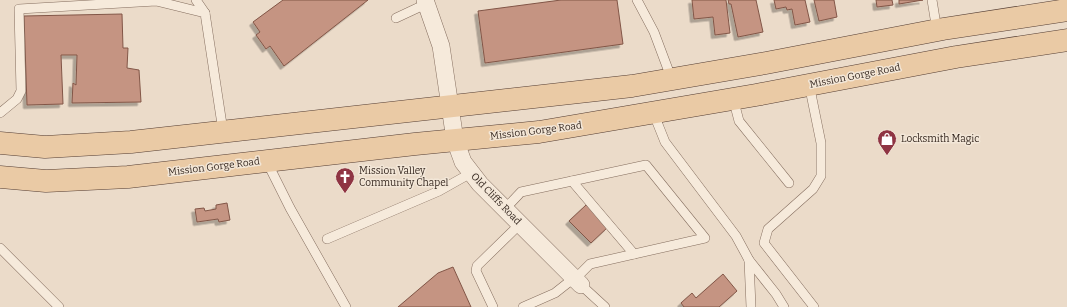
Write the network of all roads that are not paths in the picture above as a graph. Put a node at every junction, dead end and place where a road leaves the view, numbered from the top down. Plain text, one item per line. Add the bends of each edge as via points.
1 (196, 0) edge
2 (637, 0) edge
3 (932, 0) edge
4 (426, 2) edge
5 (1067, 10) edge
6 (205, 13) junction
7 (396, 18) dead end
8 (937, 31) junction
9 (1067, 40) edge
10 (672, 80) junction
11 (809, 84) junction
12 (733, 98) junction
13 (450, 106) junction
14 (653, 112) junction
15 (0, 113) edge
16 (223, 131) junction
17 (455, 140) junction
18 (0, 143) edge
19 (267, 160) junction
20 (471, 173) junction
21 (0, 177) edge
22 (572, 181) junction
23 (789, 183) dead end
24 (505, 209) junction
25 (520, 224) junction
26 (328, 239) dead end
27 (0, 248) edge
28 (634, 254) junction
29 (749, 260) junction
30 (577, 281) junction
31 (59, 307) edge
32 (346, 307) edge
33 (493, 307) edge
34 (523, 307) edge
35 (605, 307) edge
36 (751, 307) edge
37 (784, 307) edge
38 (814, 307) edge

1 - 6 lane
2 - 10 lane via 654,32
3 - 8 lane
4 - 7 lane
4 - 13 street, Old Cliffs Road via 441,46
5 - 8 main road
6 - 15 lane via 156,1 19,9 21,91 17,99
6 - 16 lane
8 - 10 main road
9 - 11 main road, Mission Gorge Road
10 - 13 main road via 536,98
11 - 12 main road, Mission Gorge Road
11 - 38 lane via 821,143 821,176 813,189 768,229 764,243
12 - 14 main road, Mission Gorge Road
12 - 23 lane via 739,121
13 - 16 main road
13 - 17 street, Old Cliffs Road
14 - 17 main road, Mission Gorge Road via 539,132
14 - 29 lane via 665,142 736,236
16 - 18 main road via 131,142 45,147
17 - 19 main road, Mission Gorge Road
17 - 20 street, Old Cliffs Road via 463,162
19 - 21 main road, Mission Gorge Road via 128,177 46,181
19 - 32 lane via 290,208
20 - 24 street, Old Cliffs Road
20 - 26 lane via 439,191
22 - 24 lane via 521,192
22 - 28 lane
22 - 28 lane via 646,165 705,238
24 - 25 street, Old Cliffs Road
25 - 30 street, Old Cliffs Road
25 - 33 lane via 477,266 476,271
27 - 31 lane
28 - 30 lane via 590,264
29 - 36 lane
29 - 37 lane
30 - 34 lane
30 - 35 lane

